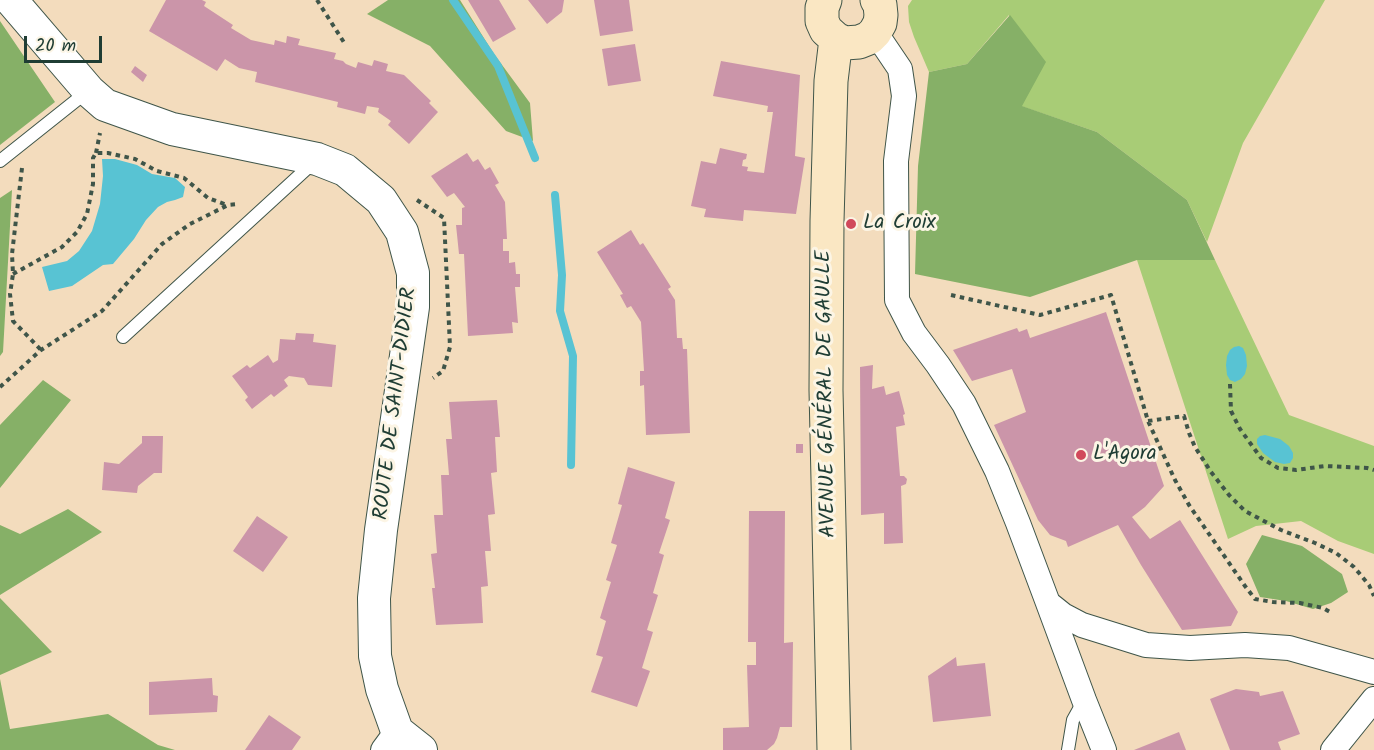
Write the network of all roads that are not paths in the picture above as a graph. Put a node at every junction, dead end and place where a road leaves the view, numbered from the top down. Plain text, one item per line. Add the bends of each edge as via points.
1 (11, 0) edge
2 (825, 0) edge
3 (876, 16) edge
4 (836, 39) junction
5 (89, 91) junction
6 (317, 159) junction
7 (0, 161) edge
8 (123, 337) dead end
9 (1048, 603) junction
10 (1374, 672) edge
11 (1374, 699) edge
12 (1084, 700) junction
13 (401, 744) edge
14 (834, 750) edge
15 (1068, 750) edge
16 (1104, 750) edge
17 (1334, 750) edge

1 - 5 street, ROUTE DE SAINT-DIDIER
2 - 4 main road via 822,21
3 - 4 main road via 869,38 845,43
3 - 9 street via 900,69 904,96 896,161 897,300 914,333 964,404 997,471
4 - 14 main road, AVENUE GÉNÉRAL DE GAULLE via 827,210 826,379
5 - 6 street, ROUTE DE SAINT-DIDIER via 105,105 172,129
5 - 7 lane
6 - 8 lane
6 - 13 street, ROUTE DE SAINT-DIDIER via 345,170 381,200 402,232 413,273 413,307 374,598 375,656
9 - 10 street via 1082,625 1146,645 1289,648
9 - 12 street
11 - 17 street
12 - 15 lane via 1073,720
12 - 16 street

